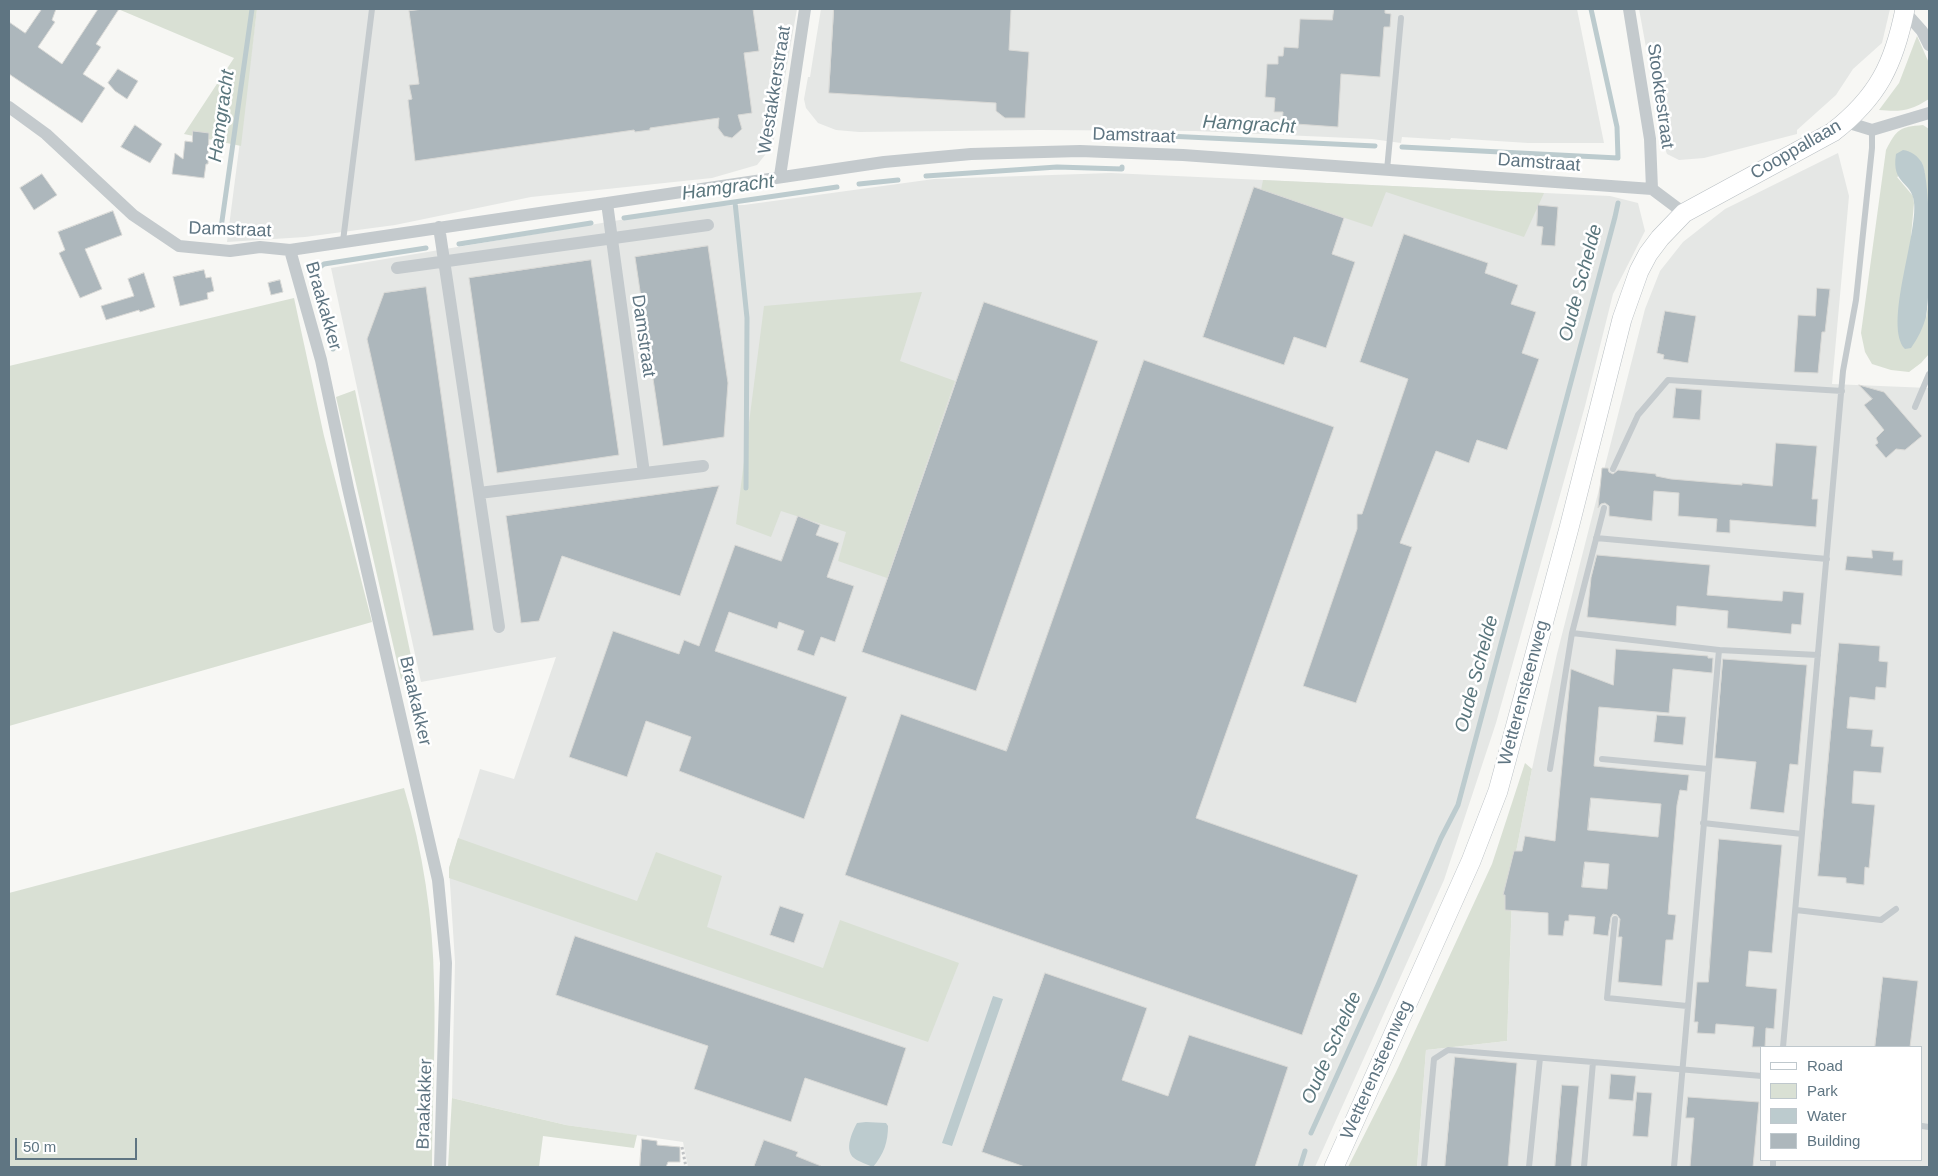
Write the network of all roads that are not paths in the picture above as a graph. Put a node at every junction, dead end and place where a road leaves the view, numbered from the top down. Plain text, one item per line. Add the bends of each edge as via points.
1 (372, 9) edge
2 (805, 9) edge
3 (1629, 9) edge
4 (1905, 10) edge
5 (1401, 18) dead end
6 (1929, 45) edge
7 (9, 107) edge
8 (1929, 113) edge
9 (1846, 122) junction
10 (1872, 130) junction
11 (1387, 170) junction
12 (780, 176) junction
13 (1652, 189) junction
14 (607, 203) junction
15 (1684, 213) junction
16 (708, 225) dead end
17 (438, 227) junction
18 (611, 237) junction
19 (343, 241) junction
20 (290, 250) junction
21 (444, 262) junction
22 (396, 268) dead end
23 (1929, 374) edge
24 (1842, 391) junction
25 (1915, 408) dead end
26 (704, 466) dead end
27 (1613, 469) dead end
28 (644, 473) junction
29 (479, 492) junction
30 (1604, 508) dead end
31 (1596, 538) junction
32 (1827, 559) junction
33 (499, 627) dead end
34 (1572, 633) junction
35 (1718, 650) junction
36 (1818, 655) junction
37 (1602, 759) dead end
38 (1708, 768) junction
39 (1550, 769) dead end
40 (1703, 823) junction
41 (1802, 834) junction
42 (1896, 909) dead end
43 (1796, 910) junction
44 (1614, 919) dead end
45 (1686, 1006) junction
46 (1784, 1046) edge
47 (1540, 1058) junction
48 (1593, 1062) junction
49 (1681, 1069) junction
50 (1760, 1076) edge
51 (440, 1167) edge
52 (1334, 1167) edge
53 (1424, 1167) edge
54 (1529, 1167) edge
55 (1584, 1167) edge
56 (1674, 1167) edge

1 - 19 lane
2 - 12 street, Westakkerstraat
3 - 13 street, Stooktestraat via 1650,139
4 - 6 street
4 - 9 street, Cooppallaan via 1887,71 1863,105
5 - 11 lane
7 - 20 street, Damstraat via 46,134 133,215 179,246 230,251
8 - 10 street
9 - 10 street
9 - 15 street, Cooppallaan
10 - 24 lane via 1856,300
11 - 12 street, Damstraat via 1080,151 971,154
11 - 13 street, Damstraat
12 - 14 street, Damstraat
13 - 15 street
14 - 17 street, Damstraat
14 - 18 street, Damstraat
15 - 52 street, Wetterensteenweg via 1648,254 1630,293 1498,791 1471,861
16 - 18 street
17 - 19 street, Damstraat
17 - 21 street
18 - 21 street
18 - 28 street, Damstraat
19 - 20 street, Damstraat
20 - 51 street, Braakakker via 321,360 438,880 446,963
21 - 22 street
21 - 29 street
23 - 25 lane
24 - 27 lane via 1668,380 1638,415
24 - 32 lane
26 - 28 street
28 - 29 street
29 - 33 street
30 - 31 lane
31 - 32 lane
31 - 34 lane
32 - 36 lane
34 - 35 lane
34 - 39 lane
35 - 36 lane
35 - 38 lane
36 - 41 lane
37 - 38 lane
38 - 40 lane
40 - 41 lane
40 - 45 lane
41 - 43 lane
42 - 43 lane via 1881,920
43 - 46 lane
44 - 45 lane via 1607,998
45 - 49 lane
47 - 48 lane
47 - 53 lane via 1448,1050 1434,1059
47 - 54 lane
48 - 49 lane
48 - 55 lane
49 - 50 lane
49 - 56 lane

